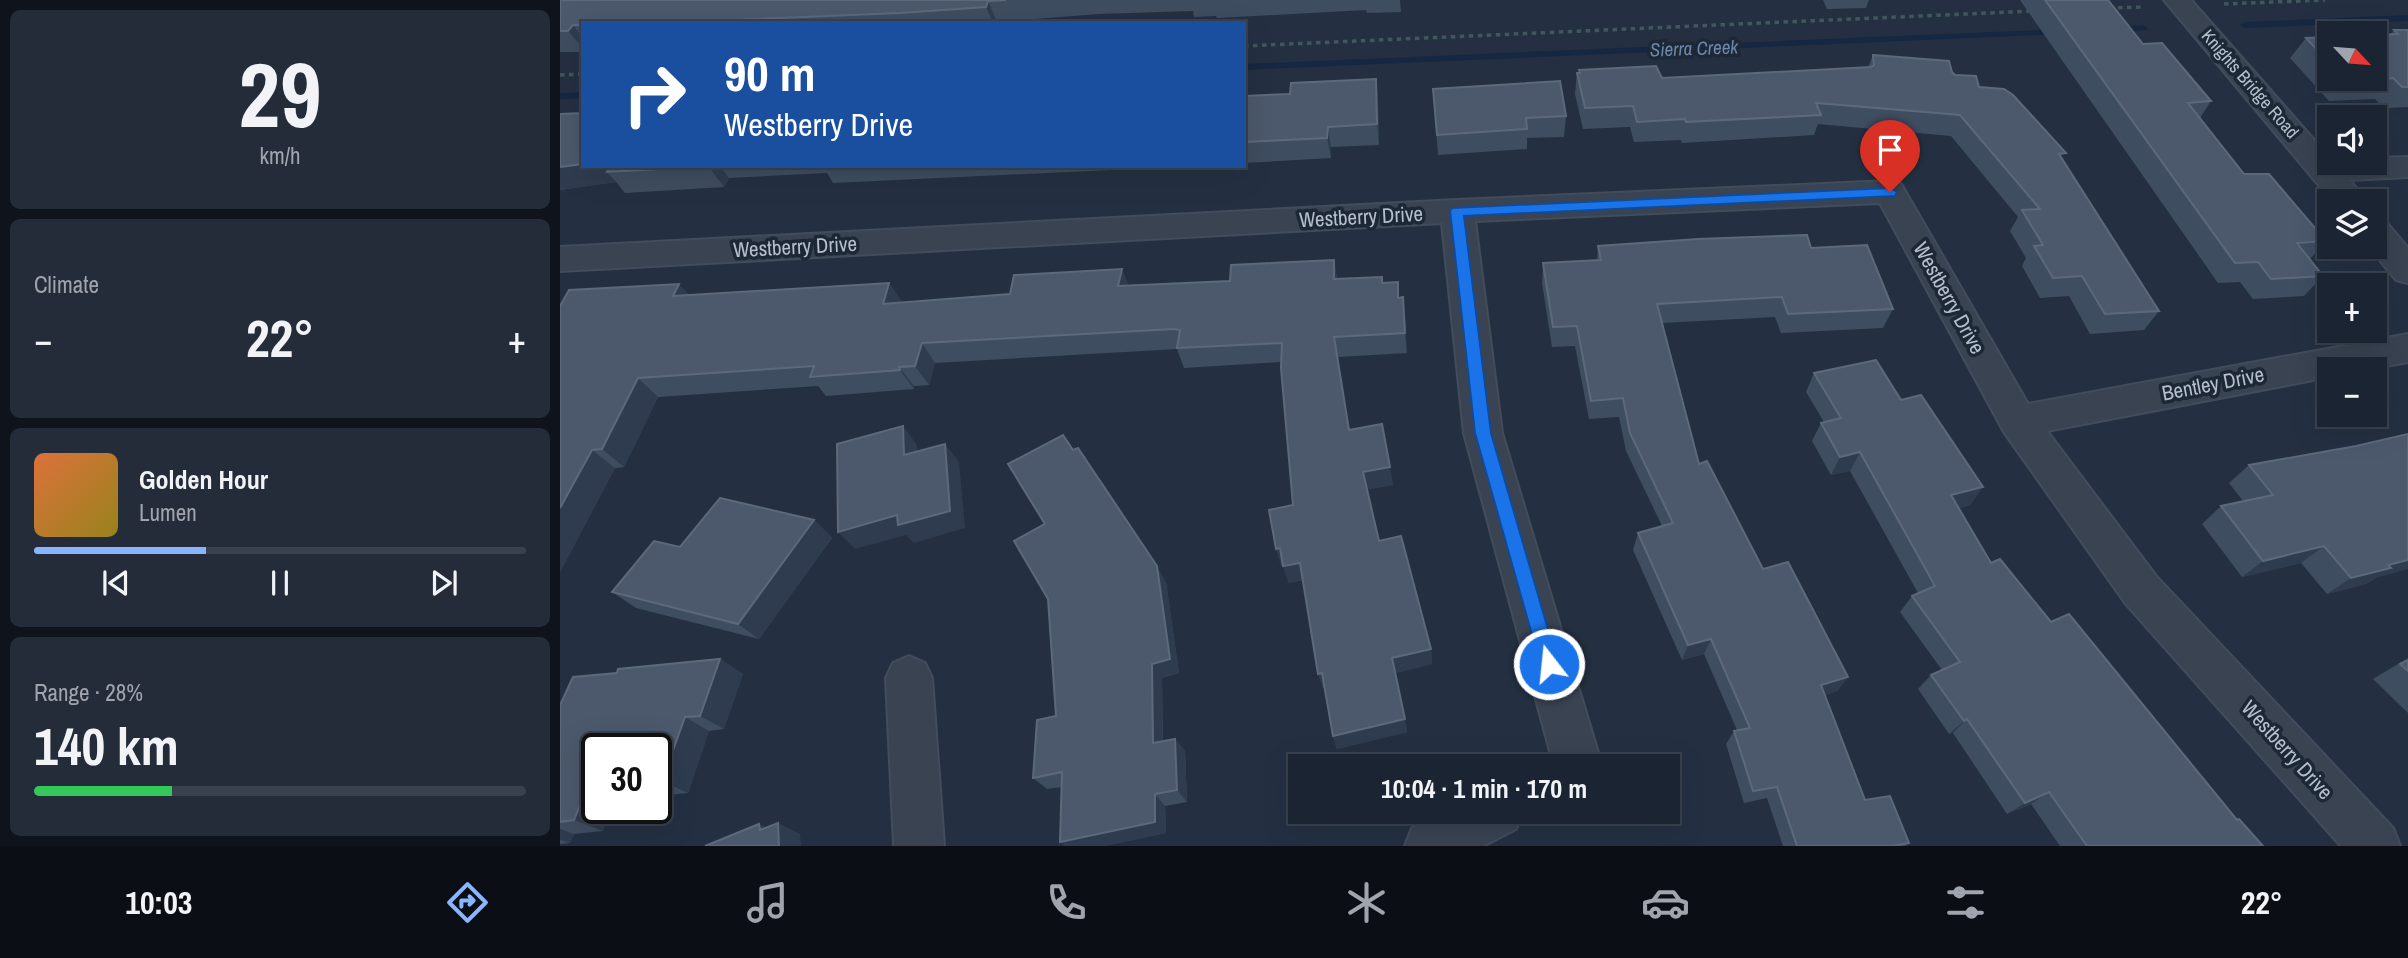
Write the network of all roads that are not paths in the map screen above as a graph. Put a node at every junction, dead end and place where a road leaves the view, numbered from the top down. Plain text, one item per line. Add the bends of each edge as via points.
1 (2179, 3) edge
2 (2317, 162) edge
3 (2408, 167) edge
4 (2387, 168) edge
5 (2328, 175) edge
6 (2340, 189) edge
7 (1457, 211) junction
8 (2387, 246) edge
9 (560, 259) edge
10 (2408, 271) edge
11 (2408, 348) edge
12 (2018, 421) junction
13 (909, 678) dead end
14 (1575, 754) edge
15 (1475, 824) edge
16 (919, 846) edge
17 (1430, 846) edge
18 (2375, 846) edge

1 - 2 street, Knights Bridge Road
3 - 4 street
5 - 6 street, Knights Bridge Road
7 - 9 street, Westberry Drive
7 - 12 street, Westberry Drive via 1890,192
7 - 14 street via 1483,433
8 - 10 street
11 - 12 street, Bentley Drive
12 - 18 street, Westberry Drive via 2141,590
13 - 16 street
15 - 17 street

